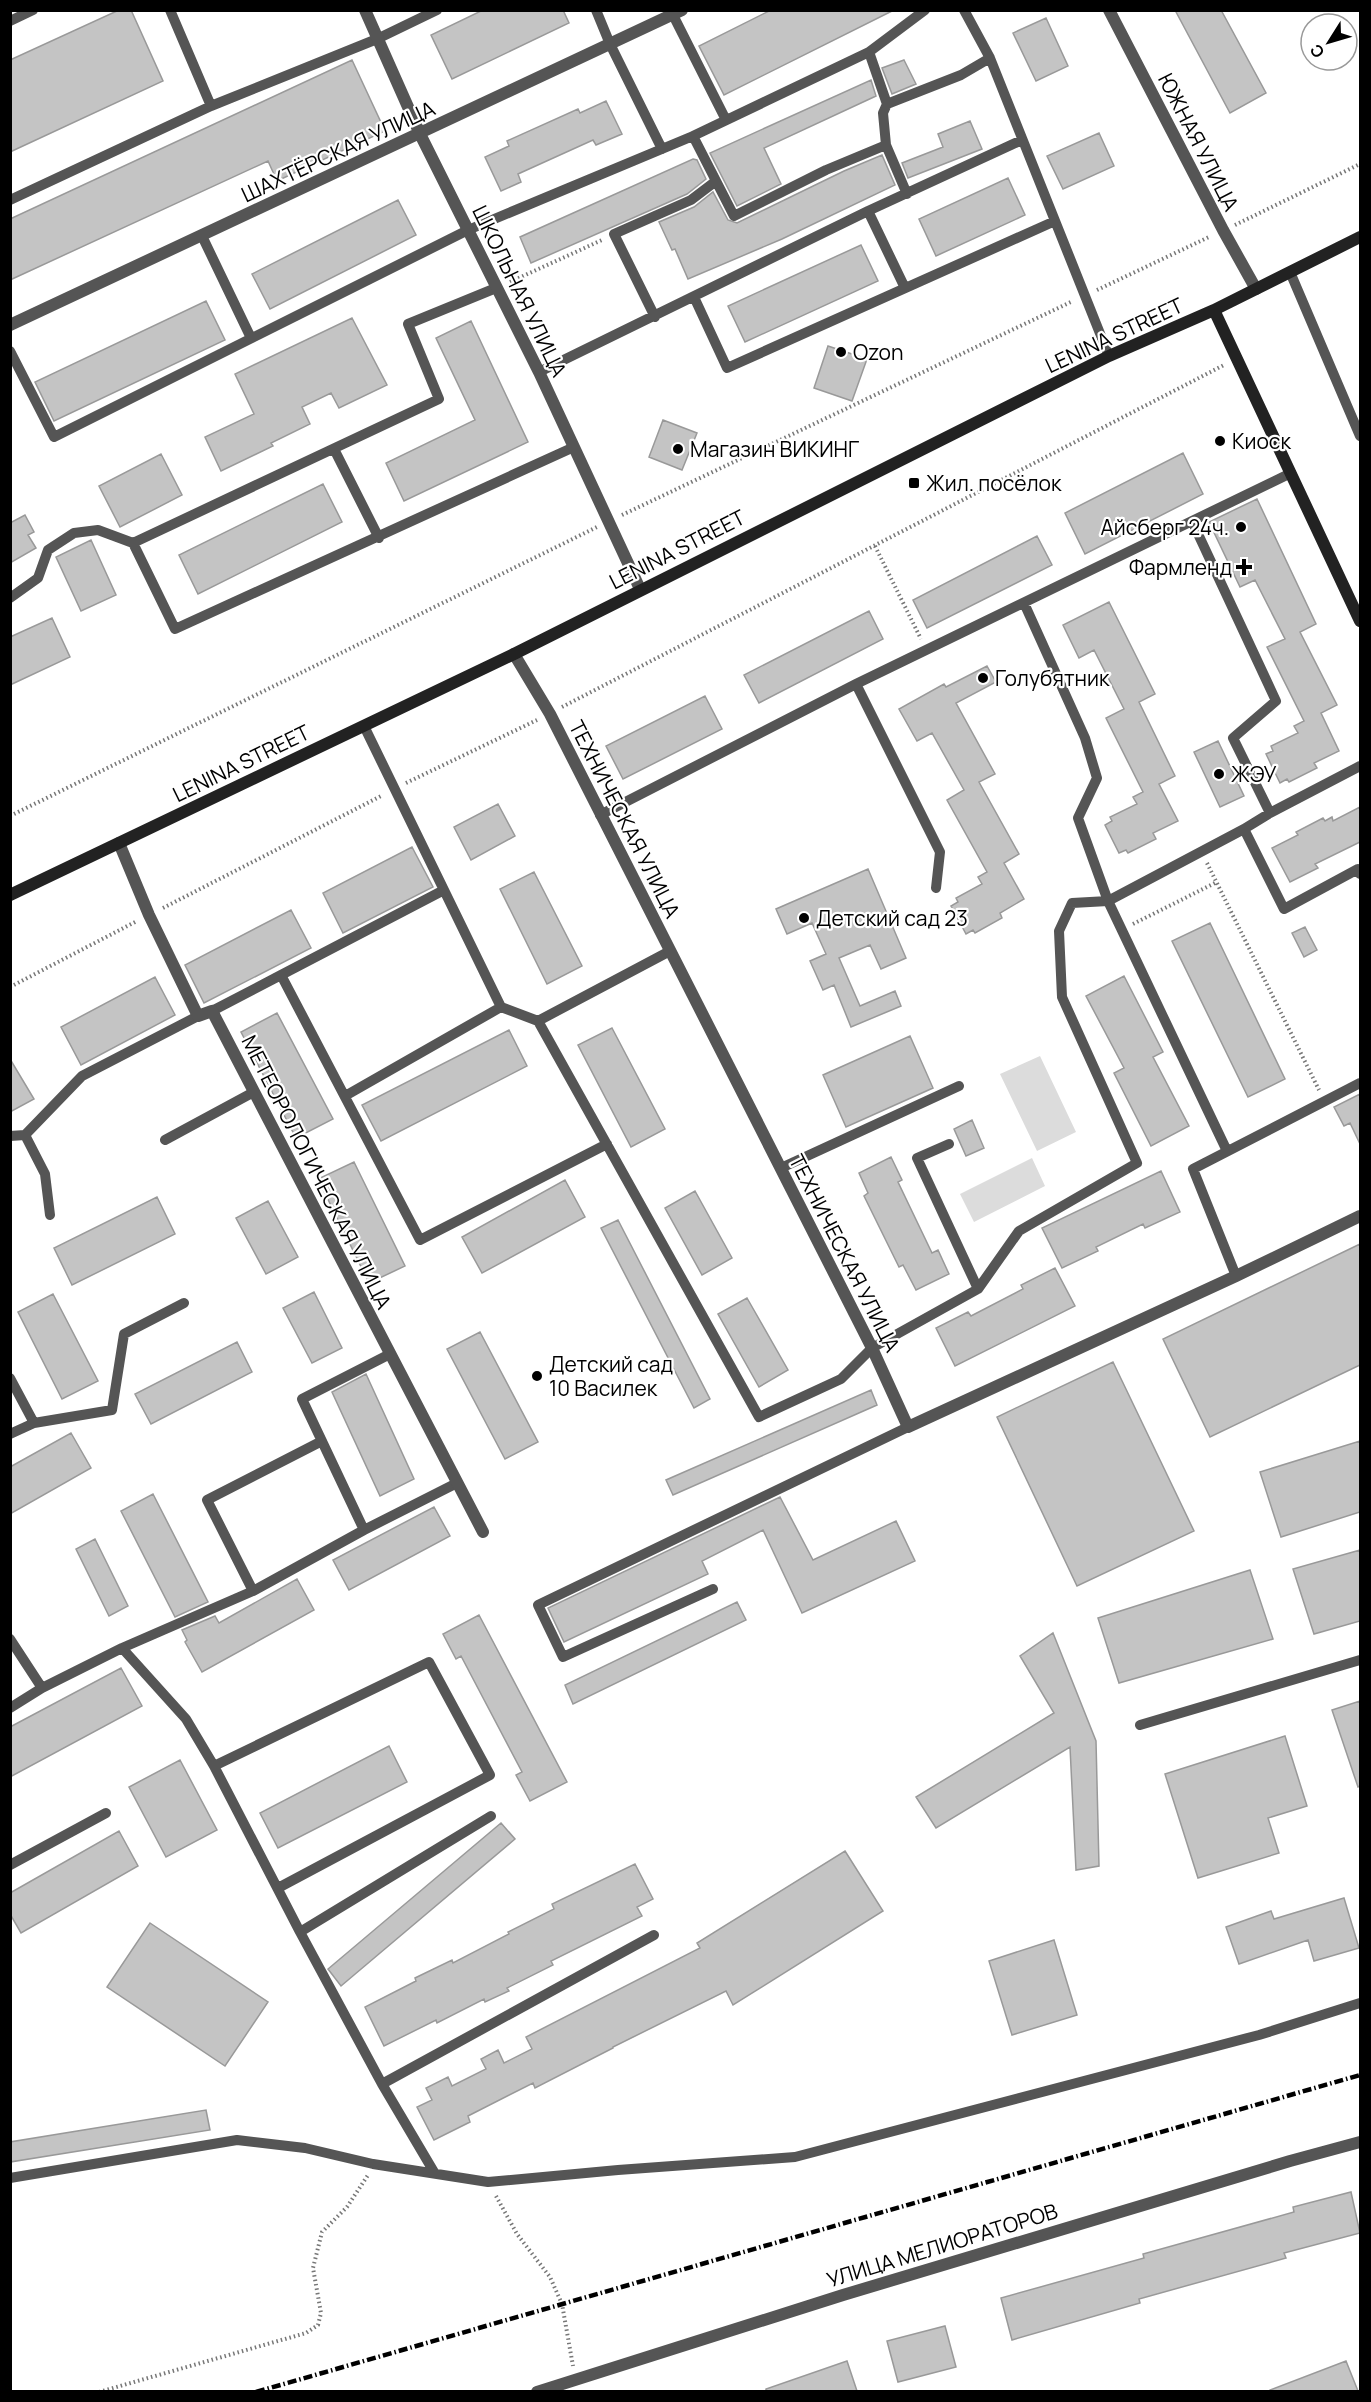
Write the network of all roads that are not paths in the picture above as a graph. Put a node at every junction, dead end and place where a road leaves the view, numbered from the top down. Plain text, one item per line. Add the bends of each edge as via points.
1 (33, 10) edge
2 (170, 10) edge
3 (364, 10) edge
4 (437, 10) edge
5 (596, 10) edge
6 (925, 10) edge
7 (964, 10) edge
8 (1109, 10) edge
9 (678, 13) edge
10 (10, 21) edge
11 (377, 39) junction
12 (610, 44) junction
13 (868, 51) junction
14 (990, 58) junction
15 (887, 104) junction
16 (211, 106) junction
17 (726, 120) junction
18 (420, 134) junction
19 (693, 135) junction
20 (1022, 140) junction
21 (886, 145) junction
22 (662, 149) junction
23 (716, 182) junction
24 (907, 194) junction
25 (10, 200) edge
26 (868, 211) junction
27 (1055, 221) junction
28 (468, 230) junction
29 (202, 236) junction
30 (1360, 237) edge
31 (1290, 273) junction
32 (496, 288) junction
33 (905, 288) junction
34 (1256, 289) junction
35 (694, 297) junction
36 (1214, 310) junction
37 (656, 317) junction
38 (10, 325) edge
39 (251, 338) junction
40 (10, 351) edge
41 (1109, 356) junction
42 (539, 372) junction
43 (1360, 436) edge
44 (574, 447) junction
45 (334, 449) junction
46 (1291, 473) junction
47 (1192, 521) junction
48 (379, 538) junction
49 (132, 543) junction
50 (640, 590) junction
51 (10, 598) edge
52 (1024, 603) junction
53 (1360, 621) edge
54 (514, 654) junction
55 (856, 684) junction
56 (364, 726) junction
57 (1360, 766) edge
58 (1270, 813) junction
59 (600, 815) junction
60 (1244, 829) junction
61 (119, 843) junction
62 (1360, 874) edge
63 (936, 888) dead end
64 (444, 890) junction
65 (10, 895) edge
66 (1108, 901) junction
67 (670, 951) junction
68 (281, 975) junction
69 (501, 1007) junction
70 (212, 1011) junction
71 (198, 1016) junction
72 (538, 1022) junction
73 (1360, 1083) edge
74 (959, 1086) dead end
75 (254, 1092) junction
76 (345, 1096) junction
77 (25, 1135) junction
78 (10, 1136) edge
79 (165, 1140) dead end
80 (607, 1144) junction
81 (949, 1144) dead end
82 (1227, 1151) junction
83 (781, 1168) junction
84 (50, 1215) dead end
85 (1360, 1216) edge
86 (1236, 1276) junction
87 (978, 1289) junction
88 (184, 1303) dead end
89 (872, 1348) junction
90 (390, 1354) junction
91 (10, 1378) edge
92 (34, 1423) junction
93 (908, 1427) junction
94 (10, 1434) edge
95 (322, 1441) junction
96 (457, 1483) junction
97 (364, 1530) junction
98 (483, 1532) dead end
99 (713, 1589) dead end
100 (253, 1591) junction
101 (10, 1639) edge
102 (122, 1648) junction
103 (1360, 1660) edge
104 (42, 1688) junction
105 (10, 1708) edge
106 (1140, 1725) dead end
107 (214, 1766) junction
108 (106, 1814) dead end
109 (491, 1816) dead end
110 (10, 1864) edge
111 (278, 1888) junction
112 (300, 1932) junction
113 (654, 1935) dead end
114 (1360, 2003) edge
115 (382, 2084) junction
116 (1360, 2142) edge
117 (434, 2172) junction
118 (10, 2178) edge
119 (575, 2387) edge
120 (537, 2391) edge

1 - 10 lane
2 - 16 lane
3 - 11 street, ШКОЛЬНАЯ УЛИЦА
4 - 11 lane
5 - 12 lane
6 - 13 lane
7 - 14 lane
8 - 34 street, ЮЖНАЯ УЛИЦА
9 - 12 street, ШАХТЁРСКАЯ УЛИЦА
9 - 17 lane
11 - 16 lane
11 - 18 street, ШКОЛЬНАЯ УЛИЦА
12 - 18 street, ШАХТЁРСКАЯ УЛИЦА
12 - 22 lane
13 - 15 lane
13 - 17 lane
14 - 15 lane via 961,75
14 - 20 lane
15 - 21 lane
16 - 25 lane
17 - 19 lane
18 - 28 street, ШКОЛЬНАЯ УЛИЦА
18 - 29 street, ШАХТЁРСКАЯ УЛИЦА
19 - 22 lane
19 - 23 lane
20 - 24 lane
20 - 27 lane
21 - 23 lane via 734,216
21 - 24 lane
22 - 28 lane
23 - 37 lane via 691,200 614,234
24 - 26 lane
26 - 33 lane
26 - 35 lane
27 - 33 lane
27 - 41 lane
28 - 32 street, ШКОЛЬНАЯ УЛИЦА
28 - 39 lane
29 - 38 street, ШАХТЁРСКАЯ УЛИЦА
29 - 39 lane
30 - 31 main road, LENINA STREET
31 - 34 main road, LENINA STREET
31 - 43 lane
32 - 42 street, ШКОЛЬНАЯ УЛИЦА
32 - 45 lane via 408,324 439,399
33 - 35 lane via 726,368
34 - 36 main road, LENINA STREET
35 - 37 lane
36 - 41 main road, LENINA STREET
36 - 46 main road
37 - 42 lane
39 - 40 lane via 54,437
41 - 50 main road, LENINA STREET
42 - 44 street, ШКОЛЬНАЯ УЛИЦА
44 - 48 lane
44 - 50 street, ШКОЛЬНАЯ УЛИЦА
45 - 48 lane
45 - 49 lane
46 - 47 lane
46 - 53 main road
47 - 52 lane
47 - 58 lane via 1276,701 1233,738
48 - 49 lane via 175,629
49 - 51 lane via 98,530 74,533 48,550 38,578
50 - 54 main road, LENINA STREET
52 - 55 lane
52 - 66 lane via 1085,738 1096,778 1078,818
54 - 56 main road, LENINA STREET
54 - 59 street, ТЕХНИЧЕСКАЯ УЛИЦА via 550,714
55 - 59 lane
55 - 63 lane via 940,852
56 - 61 main road, LENINA STREET
56 - 64 lane
57 - 58 lane
58 - 60 lane
59 - 67 street, ТЕХНИЧЕСКАЯ УЛИЦА
60 - 62 lane via 1284,909 1358,869
60 - 66 lane
61 - 65 main road, LENINA STREET
61 - 71 street
64 - 68 lane
64 - 69 lane
66 - 82 lane
66 - 87 lane via 1072,903 1059,931 1059,974 1062,997 1137,1163 1019,1231
67 - 72 lane
67 - 83 street, ТЕХНИЧЕСКАЯ УЛИЦА
68 - 70 lane
68 - 76 lane
69 - 72 lane
69 - 76 lane
70 - 71 street
70 - 75 street, МЕТЕОРОЛОГИЧЕСКАЯ УЛИЦА
71 - 77 lane via 82,1076
72 - 80 lane
73 - 82 lane
74 - 83 lane
75 - 79 lane
75 - 90 street, МЕТЕОРОЛОГИЧЕСКАЯ УЛИЦА
76 - 80 lane via 420,1240
77 - 78 lane
77 - 84 lane via 45,1174
80 - 89 lane via 759,1417 841,1379
81 - 87 lane via 917,1158
82 - 86 lane via 1193,1169
83 - 89 street, ТЕХНИЧЕСКАЯ УЛИЦА
85 - 86 street
86 - 93 street
87 - 89 lane
88 - 92 lane via 124,1334 112,1410
89 - 93 street, ТЕХНИЧЕСКАЯ УЛИЦА
90 - 95 lane via 302,1399
90 - 96 street, МЕТЕОРОЛОГИЧЕСКАЯ УЛИЦА
91 - 92 lane
92 - 94 lane
93 - 99 lane via 537,1605 563,1657
95 - 97 lane
95 - 100 lane via 207,1500
96 - 97 lane
96 - 98 street, МЕТЕОРОЛОГИЧЕСКАЯ УЛИЦА
97 - 100 lane
100 - 102 lane
101 - 104 lane
102 - 104 lane
102 - 107 lane via 186,1719
103 - 106 lane
104 - 105 lane
107 - 111 lane
107 - 111 lane via 429,1662 490,1775
108 - 110 lane
109 - 112 lane
111 - 112 lane
112 - 115 lane
113 - 115 lane
114 - 117 lane via 1260,2035 795,2157 488,2182
115 - 117 lane
116 - 119 street, УЛИЦА МЕЛИОРАТОРОВ via 843,2295
117 - 118 lane via 373,2164 305,2148 237,2140
119 - 120 street, УЛИЦА МЕЛИОРАТОРОВ

